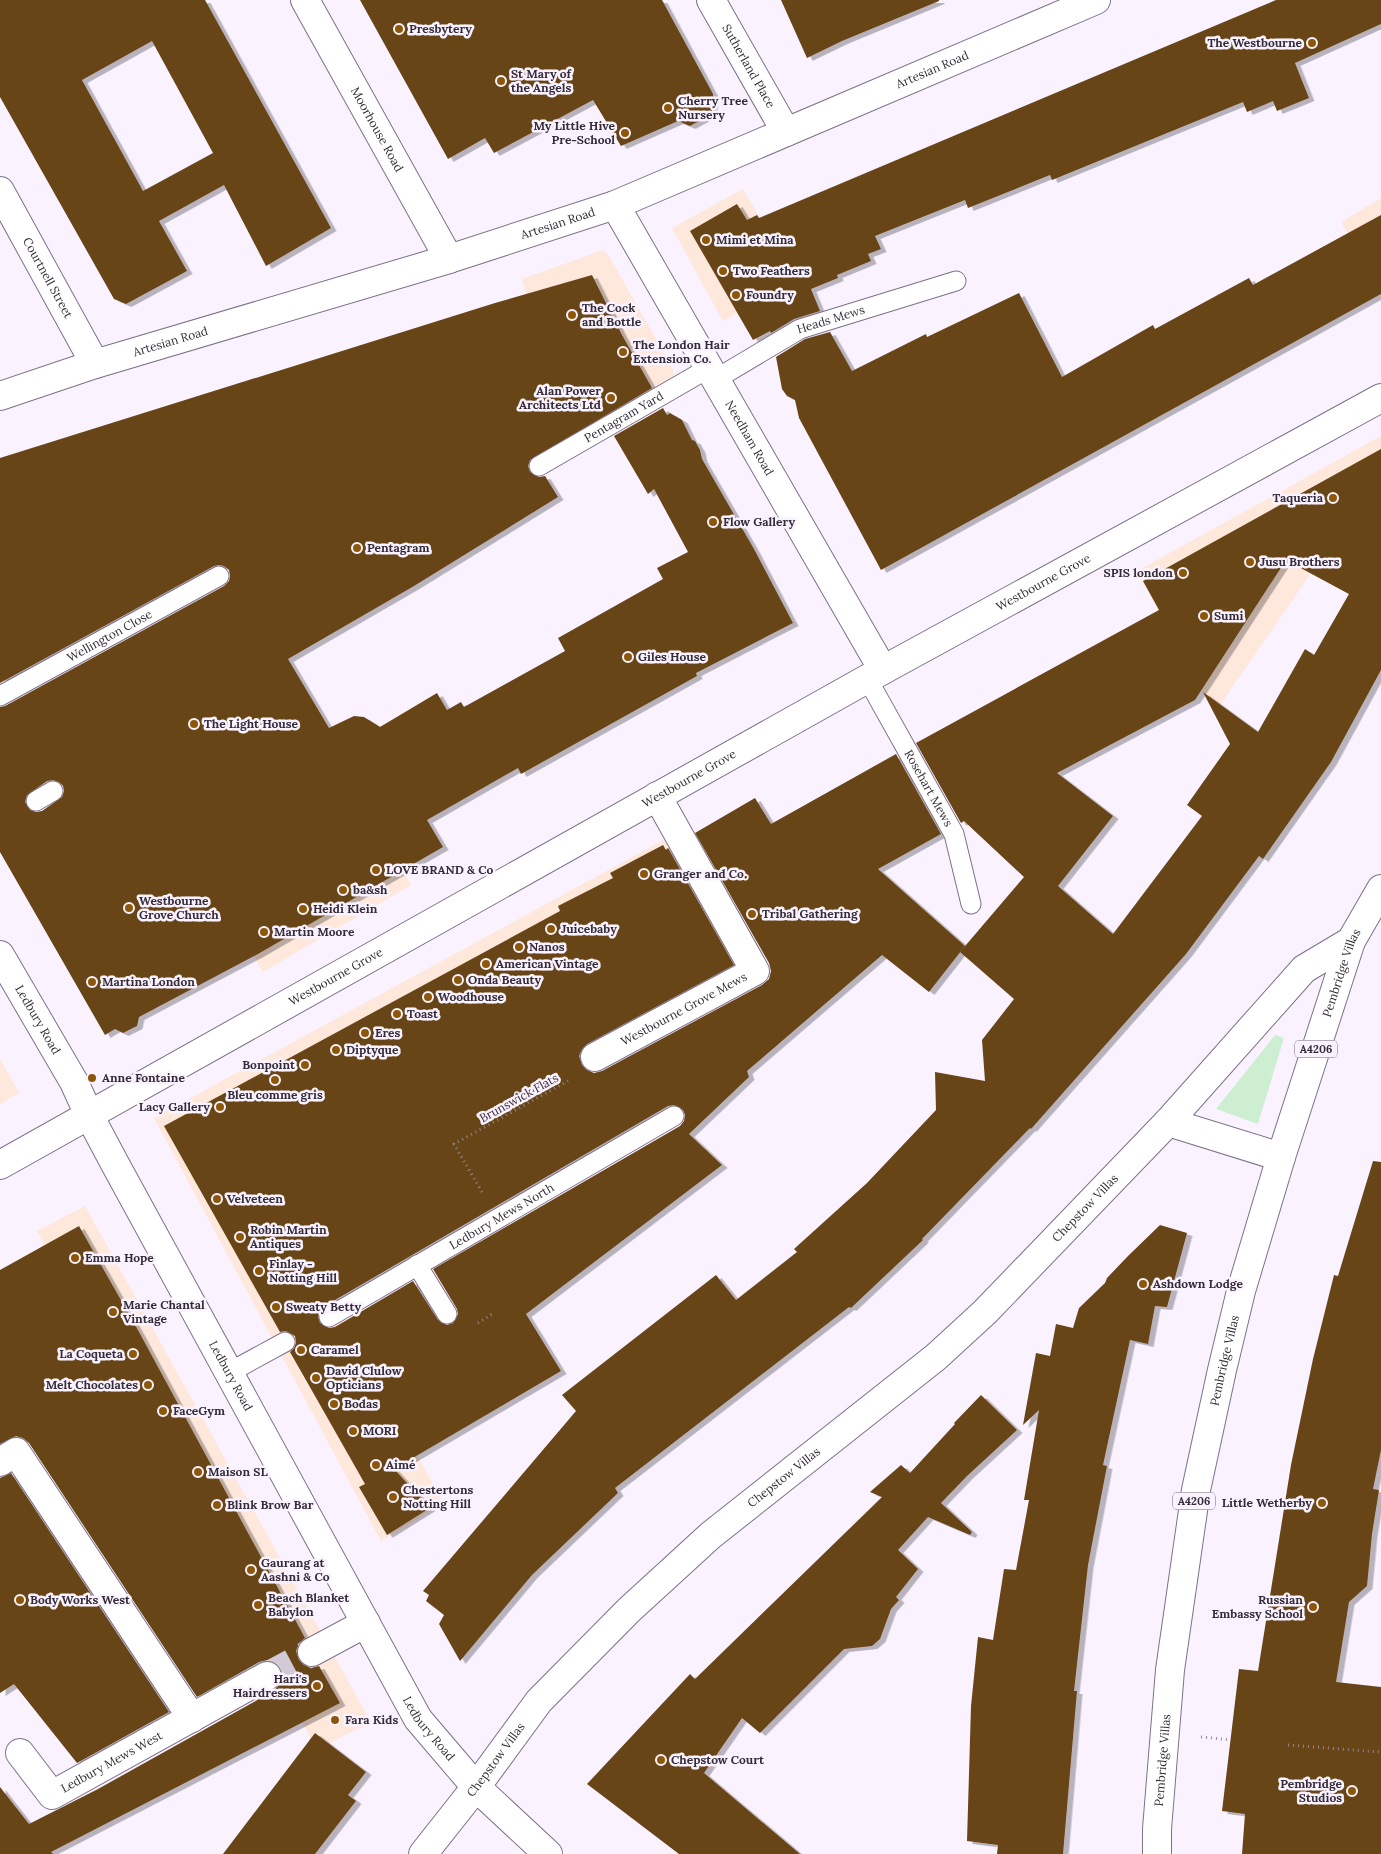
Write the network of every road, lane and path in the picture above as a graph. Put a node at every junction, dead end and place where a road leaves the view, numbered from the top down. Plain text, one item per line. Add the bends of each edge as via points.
1 (305, 0) edge
2 (711, 0) edge
3 (1096, 0) edge
4 (786, 132) junction
5 (0, 191) edge
6 (615, 205) junction
7 (449, 259) junction
8 (956, 281) dead end
9 (95, 364) junction
10 (712, 374) junction
11 (0, 396) edge
12 (1381, 398) edge
13 (539, 466) dead end
14 (219, 576) dead end
15 (875, 675) junction
16 (0, 696) edge
17 (53, 791) dead end
18 (657, 796) junction
19 (36, 801) dead end
20 (1381, 890) edge
21 (971, 904) dead end
22 (1351, 940) junction
23 (0, 955) edge
24 (595, 1057) dead end
25 (575, 1077) dead end
26 (89, 1115) junction
27 (674, 1116) dead end
28 (1168, 1122) junction
29 (1281, 1157) junction
30 (0, 1165) edge
31 (483, 1195) dead end
32 (418, 1265) junction
33 (447, 1314) dead end
34 (330, 1317) dead end
35 (285, 1342) dead end
36 (230, 1372) junction
37 (0, 1462) edge
38 (366, 1623) junction
39 (312, 1652) tunnel mouth
40 (268, 1676) tunnel mouth
41 (192, 1718) junction
42 (1288, 1745) dead end
43 (1380, 1752) edge
44 (20, 1753) dead end
45 (476, 1787) junction
46 (423, 1854) edge
47 (548, 1854) edge
48 (1157, 1854) edge

1 - 7 street, Moorhouse Road
2 - 4 street, Sutherland Place
3 - 4 street, Artesian Road
4 - 6 street, Artesian Road
5 - 9 street, Courtnell Street
6 - 7 street, Artesian Road
6 - 10 street, Needham Road
7 - 9 street, Artesian Road
8 - 10 lane, Heads Mews via 800,329
9 - 11 street, Artesian Road
10 - 13 lane, Pentagram Yard
10 - 15 street, Needham Road
12 - 15 street, Westbourne Grove
14 - 16 lane, Wellington Close
15 - 18 street, Westbourne Grove
15 - 21 lane, Rosehart Mews via 954,834
17 - 19 lane
18 - 24 street, Westbourne Grove Mews via 755,971
18 - 26 street, Westbourne Grove
20 - 22 street, Pembridge Villas / A4206
22 - 28 street, Chepstow Villas via 1304,969
22 - 29 street, Pembridge Villas / A4206
23 - 26 street, Ledbury Road
25 - 31 path, Brunswick Flats via 454,1144
26 - 30 street, Westbourne Grove
26 - 36 street, Ledbury Road
27 - 32 lane, Ledbury Mews North
28 - 29 street
28 - 45 street, Chepstow Villas via 985,1312 936,1357 711,1535 629,1610 539,1701
29 - 48 street, Pembridge Villas / A4206 via 1241,1291 1196,1490 1170,1670
32 - 33 lane
32 - 34 lane, Ledbury Mews North
35 - 36 lane
36 - 38 street, Ledbury Road
37 - 41 street via 16,1452
38 - 39 street
38 - 45 street, Ledbury Road via 418,1719
40 - 41 street, Ledbury Mews West
41 - 44 street, Ledbury Mews West via 52,1795
42 - 43 path
45 - 46 street, Chepstow Villas
45 - 47 street, Ledbury Road

